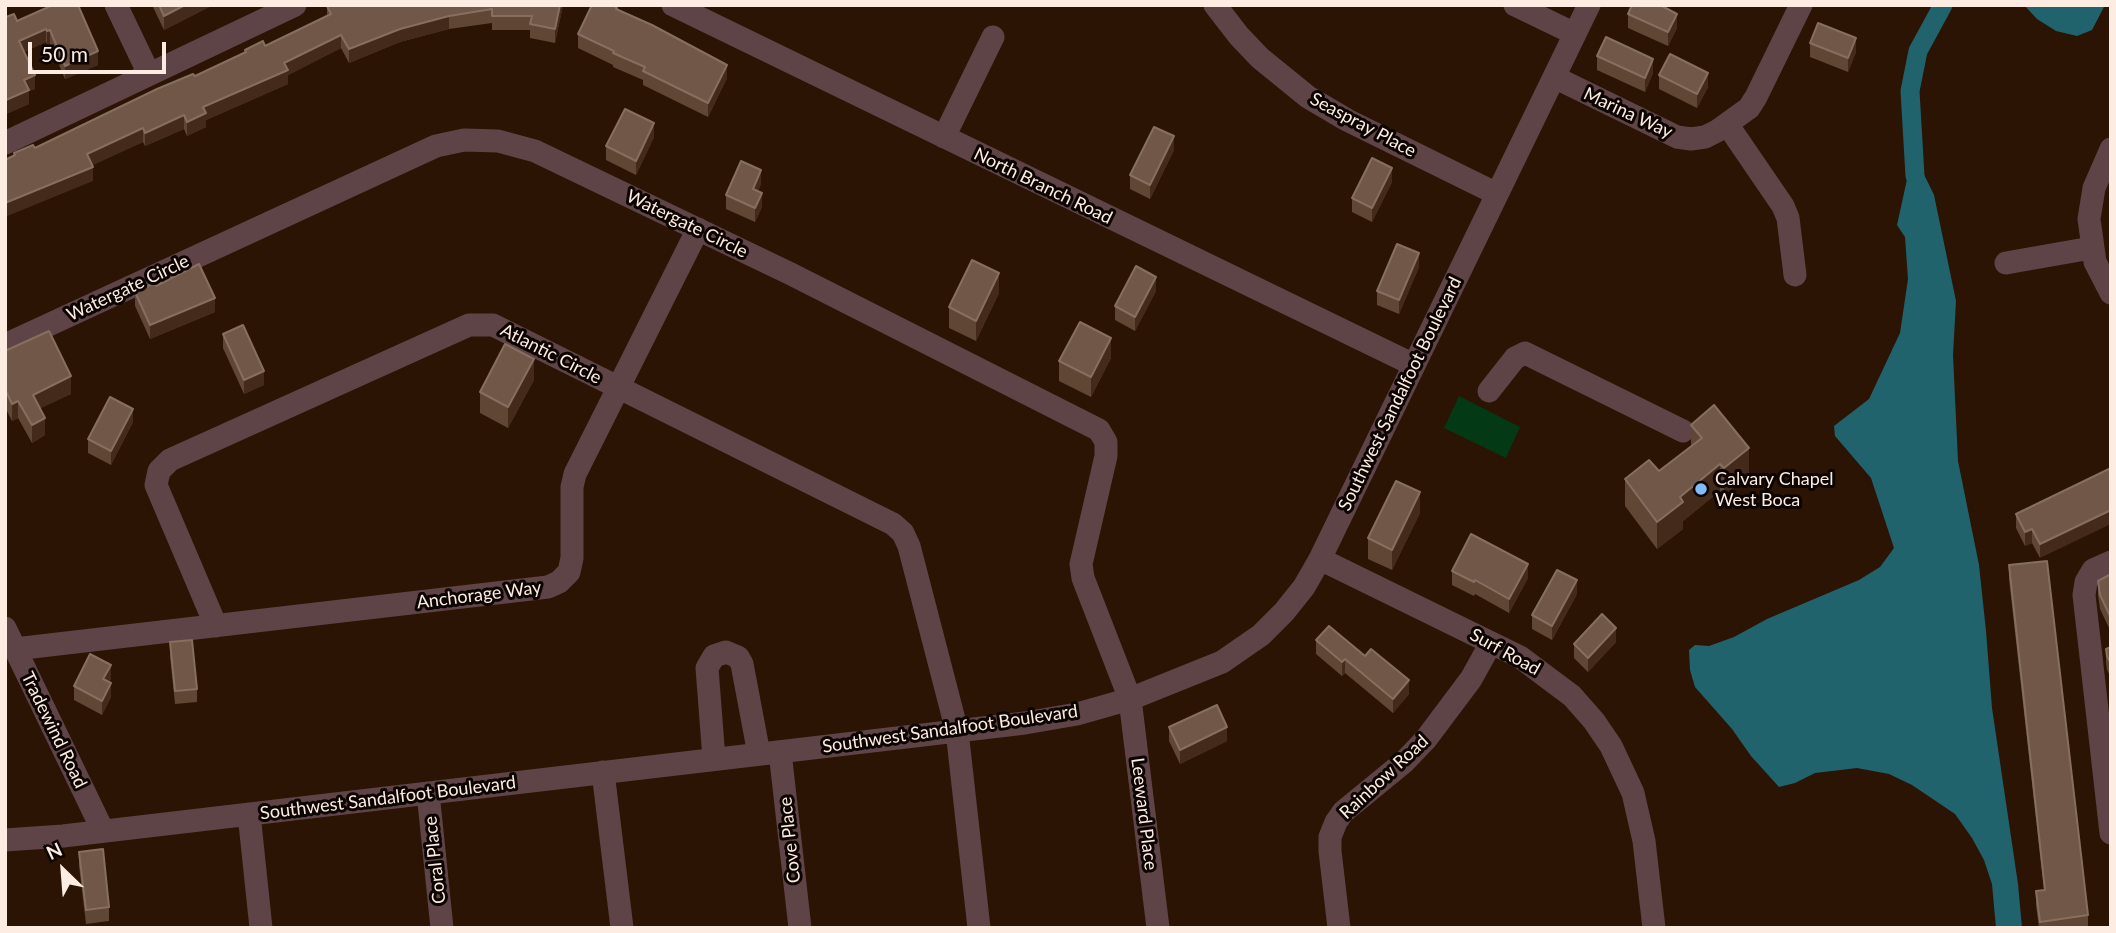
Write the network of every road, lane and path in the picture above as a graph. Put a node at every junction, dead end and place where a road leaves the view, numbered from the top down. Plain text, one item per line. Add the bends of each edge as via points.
1 (116, 5) edge
2 (295, 5) edge
3 (673, 5) edge
4 (1215, 5) edge
5 (1515, 5) edge
6 (1589, 5) edge
7 (1801, 5) edge
8 (1575, 34) junction
9 (993, 37) dead end
10 (149, 74) junction
11 (1554, 78) junction
12 (1727, 124) junction
13 (944, 137) junction
14 (5, 143) edge
15 (2111, 149) edge
16 (2105, 176) edge
17 (1497, 194) junction
18 (698, 229) junction
19 (2091, 247) junction
20 (2006, 262) dead end
21 (1795, 275) dead end
22 (2111, 293) edge
23 (5, 345) edge
24 (1414, 365) junction
25 (618, 387) junction
26 (1489, 391) dead end
27 (1683, 431) dead end
28 (1320, 559) junction
29 (2111, 562) edge
30 (216, 626) junction
31 (5, 628) edge
32 (1491, 643) junction
33 (15, 649) junction
34 (1129, 699) junction
35 (957, 731) junction
36 (2106, 746) edge
37 (769, 753) junction
38 (714, 759) junction
39 (603, 772) junction
40 (428, 793) junction
41 (248, 814) junction
42 (103, 831) junction
43 (2111, 833) edge
44 (5, 840) edge
45 (261, 928) edge
46 (442, 928) edge
47 (622, 928) edge
48 (800, 928) edge
49 (979, 928) edge
50 (1158, 928) edge
51 (1339, 928) edge
52 (1654, 928) edge

1 - 10 street
2 - 10 street
3 - 13 street, North Branch Road
4 - 17 street, Seaspray Place via 1260,58 1308,97
5 - 8 street
6 - 8 street, Southwest Sandalfoot Boulevard
7 - 12 street, Marina Way via 1756,97
8 - 11 street, Southwest Sandalfoot Boulevard
9 - 13 street
10 - 14 street
11 - 12 street, Marina Way via 1677,137 1705,137
11 - 17 street, Southwest Sandalfoot Boulevard
12 - 21 street via 1783,206
13 - 24 street, North Branch Road
15 - 16 street
16 - 19 street via 2091,202
17 - 24 street, Southwest Sandalfoot Boulevard
18 - 23 street, Watergate Circle via 535,151 498,141 464,140 436,146
18 - 25 street, Anchorage Way
18 - 34 street, Watergate Circle via 1100,430 1106,456 1081,564
19 - 20 street
19 - 22 street
24 - 28 street, Southwest Sandalfoot Boulevard
25 - 30 street, Anchorage Way via 575,474 572,558 569,572 559,582 548,587
25 - 30 street, Atlantic Circle via 493,325 469,325 170,460 159,471 156,485
25 - 35 street, Atlantic Circle via 904,533
26 - 27 street via 1515,358 1525,353
28 - 32 street, Surf Road
28 - 34 street, Southwest Sandalfoot Boulevard via 1284,612 1244,648 1222,662
29 - 36 street via 2094,570 2084,596
30 - 33 street, Anchorage Way
31 - 33 street, Tradewind Road
32 - 51 street, Rainbow Road via 1471,679 1426,739 1336,822 1330,850
32 - 52 street, Surf Road via 1560,685 1611,746 1638,809
33 - 42 street, Tradewind Road
34 - 35 street, Southwest Sandalfoot Boulevard via 1064,716
34 - 50 street, Leeward Place
35 - 37 street, Southwest Sandalfoot Boulevard
35 - 49 street
36 - 43 street
37 - 38 street, Southwest Sandalfoot Boulevard
37 - 38 street, Cove Place via 742,664 726,652 714,656 707,668
37 - 48 street, Cove Place
38 - 39 street, Southwest Sandalfoot Boulevard
39 - 40 street, Southwest Sandalfoot Boulevard
39 - 47 street
40 - 41 street, Southwest Sandalfoot Boulevard
40 - 46 street, Coral Place
41 - 42 street, Southwest Sandalfoot Boulevard
41 - 45 street
42 - 44 street, Southwest Sandalfoot Boulevard

